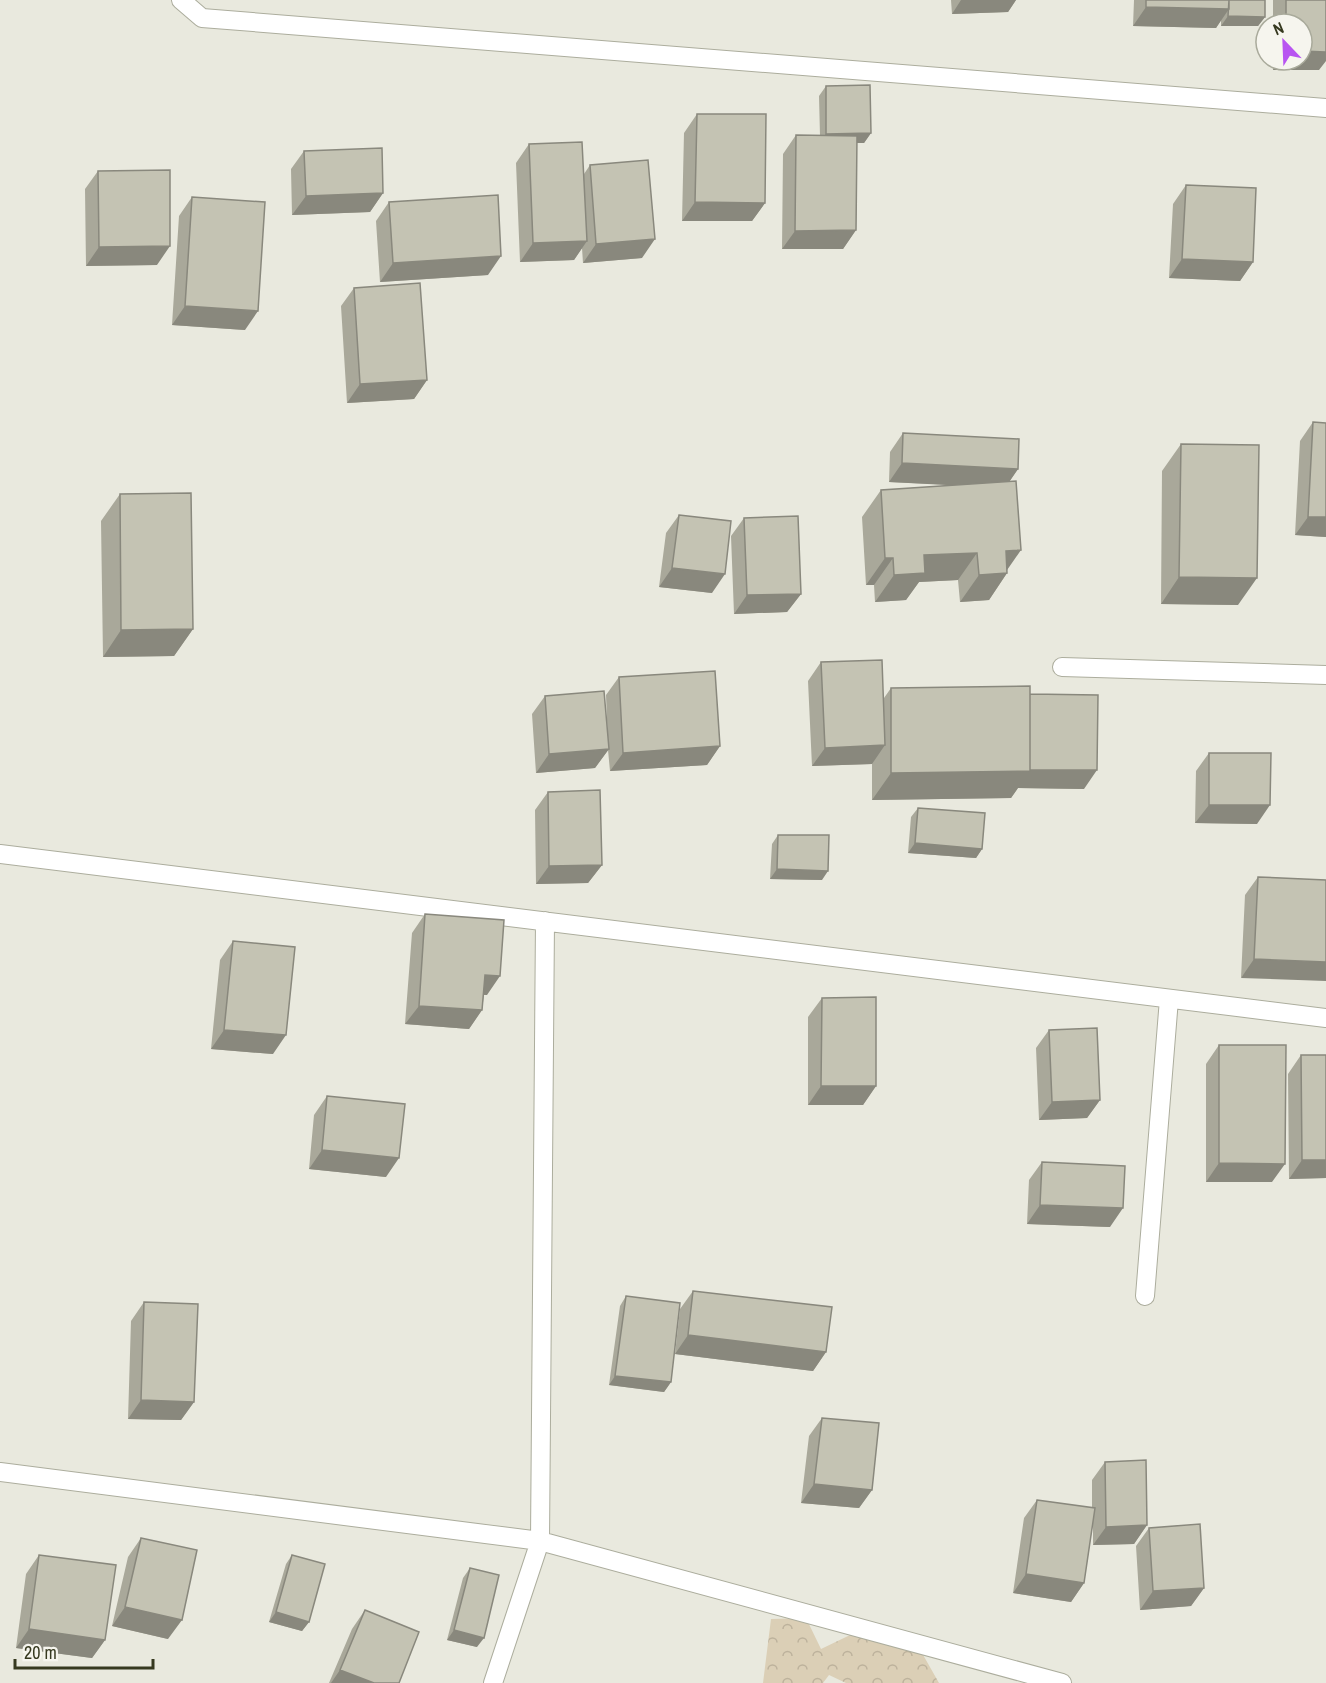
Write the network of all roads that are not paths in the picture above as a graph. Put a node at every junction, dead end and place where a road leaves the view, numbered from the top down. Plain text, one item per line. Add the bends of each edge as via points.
1 (181, 0) edge
2 (1326, 108) edge
3 (1062, 668) dead end
4 (1326, 675) edge
5 (0, 854) edge
6 (545, 921) junction
7 (1168, 999) junction
8 (1326, 1018) edge
9 (1145, 1296) dead end
10 (0, 1472) edge
11 (540, 1540) junction
12 (493, 1683) edge
13 (1062, 1683) edge

1 - 2 street via 202,18
3 - 4 street
5 - 6 street
6 - 7 street
6 - 11 street
7 - 8 street
7 - 9 street
10 - 11 street
11 - 12 street
11 - 13 street

